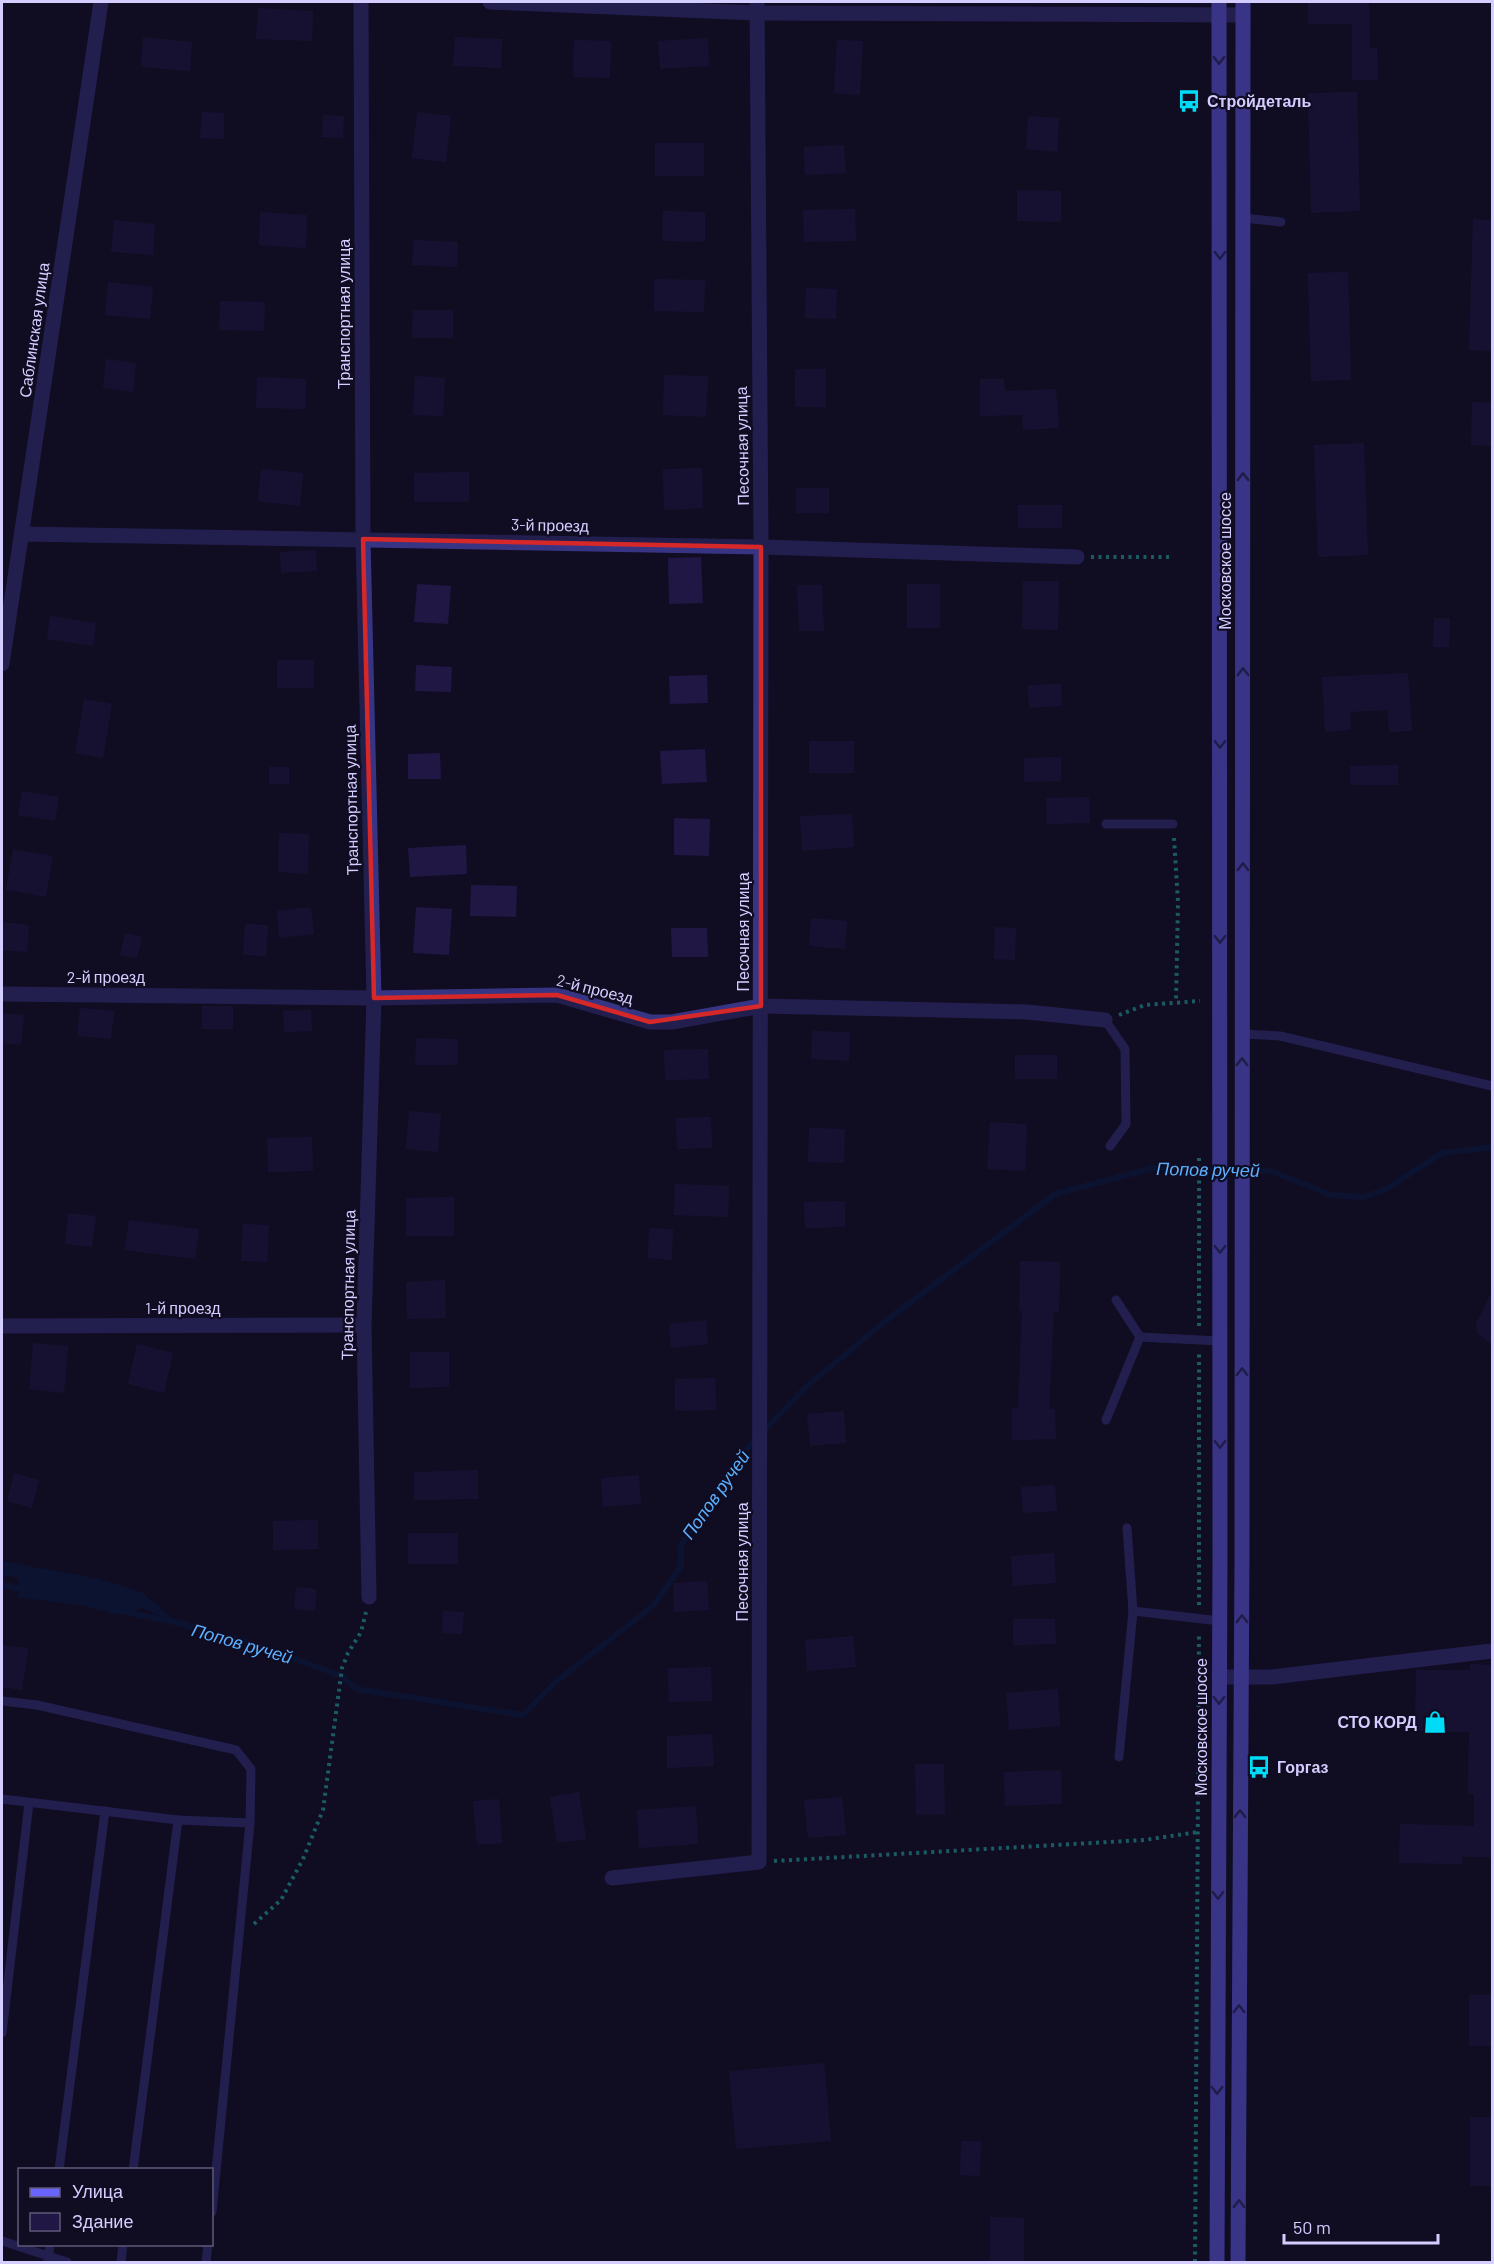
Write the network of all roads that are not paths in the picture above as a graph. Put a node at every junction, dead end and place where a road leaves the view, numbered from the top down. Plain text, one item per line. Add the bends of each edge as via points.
1 (101, 2) edge
2 (361, 2) edge
3 (490, 2) edge
4 (756, 7) edge
5 (1044, 8) edge
6 (1219, 8) edge
7 (1243, 8) edge
8 (1243, 218) junction
9 (1281, 222) dead end
10 (22, 534) junction
11 (363, 539) junction
12 (761, 547) junction
13 (1077, 557) road end
14 (2, 664) edge
15 (1106, 824) dead end
16 (1173, 824) road end
17 (2, 994) edge
18 (374, 998) junction
19 (761, 1006) junction
20 (1105, 1020) joint
21 (1242, 1034) junction
22 (1492, 1086) edge
23 (1110, 1146) dead end
24 (1116, 1300) dead end
25 (364, 1325) junction
26 (2, 1326) edge
27 (1140, 1337) junction
28 (1220, 1341) junction
29 (1106, 1420) dead end
30 (1127, 1528) dead end
31 (369, 1597) road end
32 (1133, 1611) junction
33 (1220, 1621) junction
34 (1492, 1651) edge
35 (1219, 1677) junction
36 (1241, 1677) junction
37 (2, 1701) edge
38 (1119, 1757) dead end
39 (2, 1799) edge
40 (29, 1803) junction
41 (105, 1811) junction
42 (178, 1820) junction
43 (250, 1823) junction
44 (612, 1878) dead end
45 (2, 2033) edge
46 (59, 2168) edge
47 (133, 2168) edge
48 (213, 2202) edge
49 (2, 2241) edge
50 (123, 2246) edge
51 (208, 2246) edge
52 (48, 2259) edge
53 (67, 2262) edge
54 (121, 2262) edge
55 (207, 2262) edge
56 (1217, 2262) edge
57 (1238, 2262) edge

1 - 10 street, Саблинская улица
2 - 11 street, Транспортная улица
3 - 4 street
4 - 5 street
4 - 12 street, Песочная улица
5 - 6 street
6 - 7 street
6 -> 28 main road, Московское шоссе
7 - 8 main road, Московское шоссе
8 - 9 lane
21 -> 8 main road, Московское шоссе
10 - 11 street, 3-й проезд
10 - 14 street, Саблинская улица
11 - 12 street, 3-й проезд
11 - 18 street, Транспортная улица
12 - 13 street, 3-й проезд
12 - 19 street, Песочная улица
15 - 16 lane
17 - 18 street, 2-й проезд
18 - 19 street, 2-й проезд via 557,995 650,1022 672,1022
18 - 25 street, Транспортная улица
19 - 20 street, 2-й проезд via 1027,1012
19 - 44 street, Песочная улица via 759,1862
20 - 23 lane via 1125,1049 1126,1124
21 - 22 lane via 1280,1036
36 -> 21 main road, Московское шоссе
24 - 27 lane
25 - 26 street, 1-й проезд
25 - 31 street, Транспортная улица
27 - 28 lane
27 - 29 lane
28 -> 33 main road, Московское шоссе
30 - 32 lane
32 - 33 lane
32 - 38 lane
33 - 35 main road, Московское шоссе
34 - 36 street via 1272,1677
35 - 36 street
35 -> 56 main road, Московское шоссе
57 -> 36 main road
37 - 43 lane via 37,1705 236,1750 251,1769
39 - 40 lane
40 - 41 lane
40 - 45 lane
41 - 42 lane
41 - 46 lane
42 - 43 lane
42 - 47 lane
43 - 48 lane
49 - 52 lane
50 - 54 lane
51 - 55 lane
52 - 53 lane

